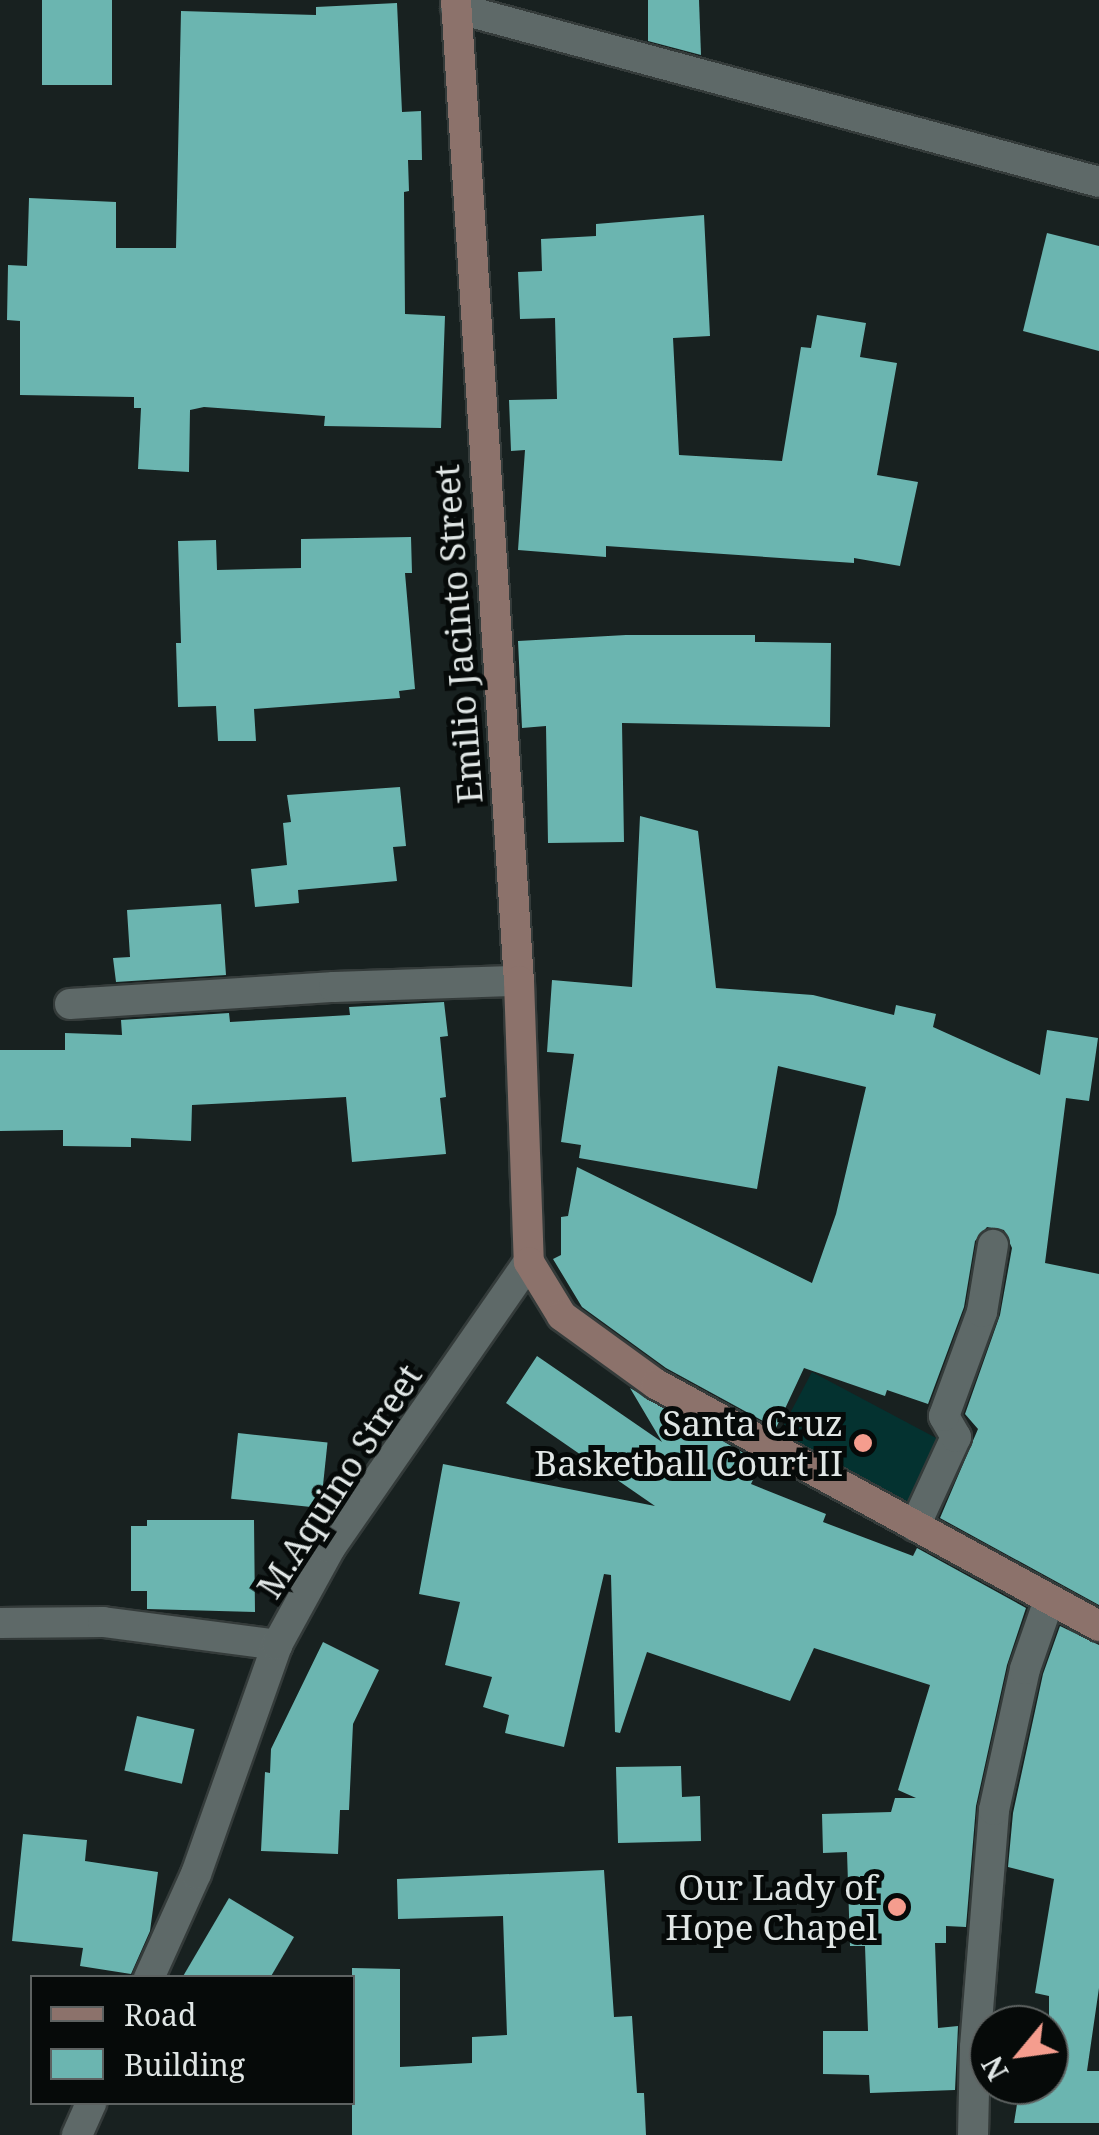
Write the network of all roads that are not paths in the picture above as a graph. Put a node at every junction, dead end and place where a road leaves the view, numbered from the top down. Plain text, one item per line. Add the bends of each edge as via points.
1 (456, 4) edge
2 (1099, 182) edge
3 (519, 981) junction
4 (70, 1004) dead end
5 (993, 1245) dead end
6 (529, 1262) junction
7 (915, 1526) junction
8 (1049, 1600) junction
9 (0, 1624) edge
10 (1099, 1626) edge
11 (277, 1645) junction
12 (150, 1975) edge
13 (91, 2105) edge
14 (77, 2135) edge
15 (972, 2135) edge

1 - 2 street
1 - 3 street, Emilio Jacinto Street
3 - 4 street
3 - 6 street, Emilio Jacinto Street
5 - 7 street via 982,1312 944,1416 956,1437
6 - 7 street via 562,1316 656,1384
6 - 11 street, M.Aquino Street via 330,1548
7 - 8 street
8 - 10 street
8 - 15 street via 1024,1669 994,1810
9 - 11 street via 103,1622
11 - 12 street, M.Aquino Street via 196,1874
13 - 14 street

